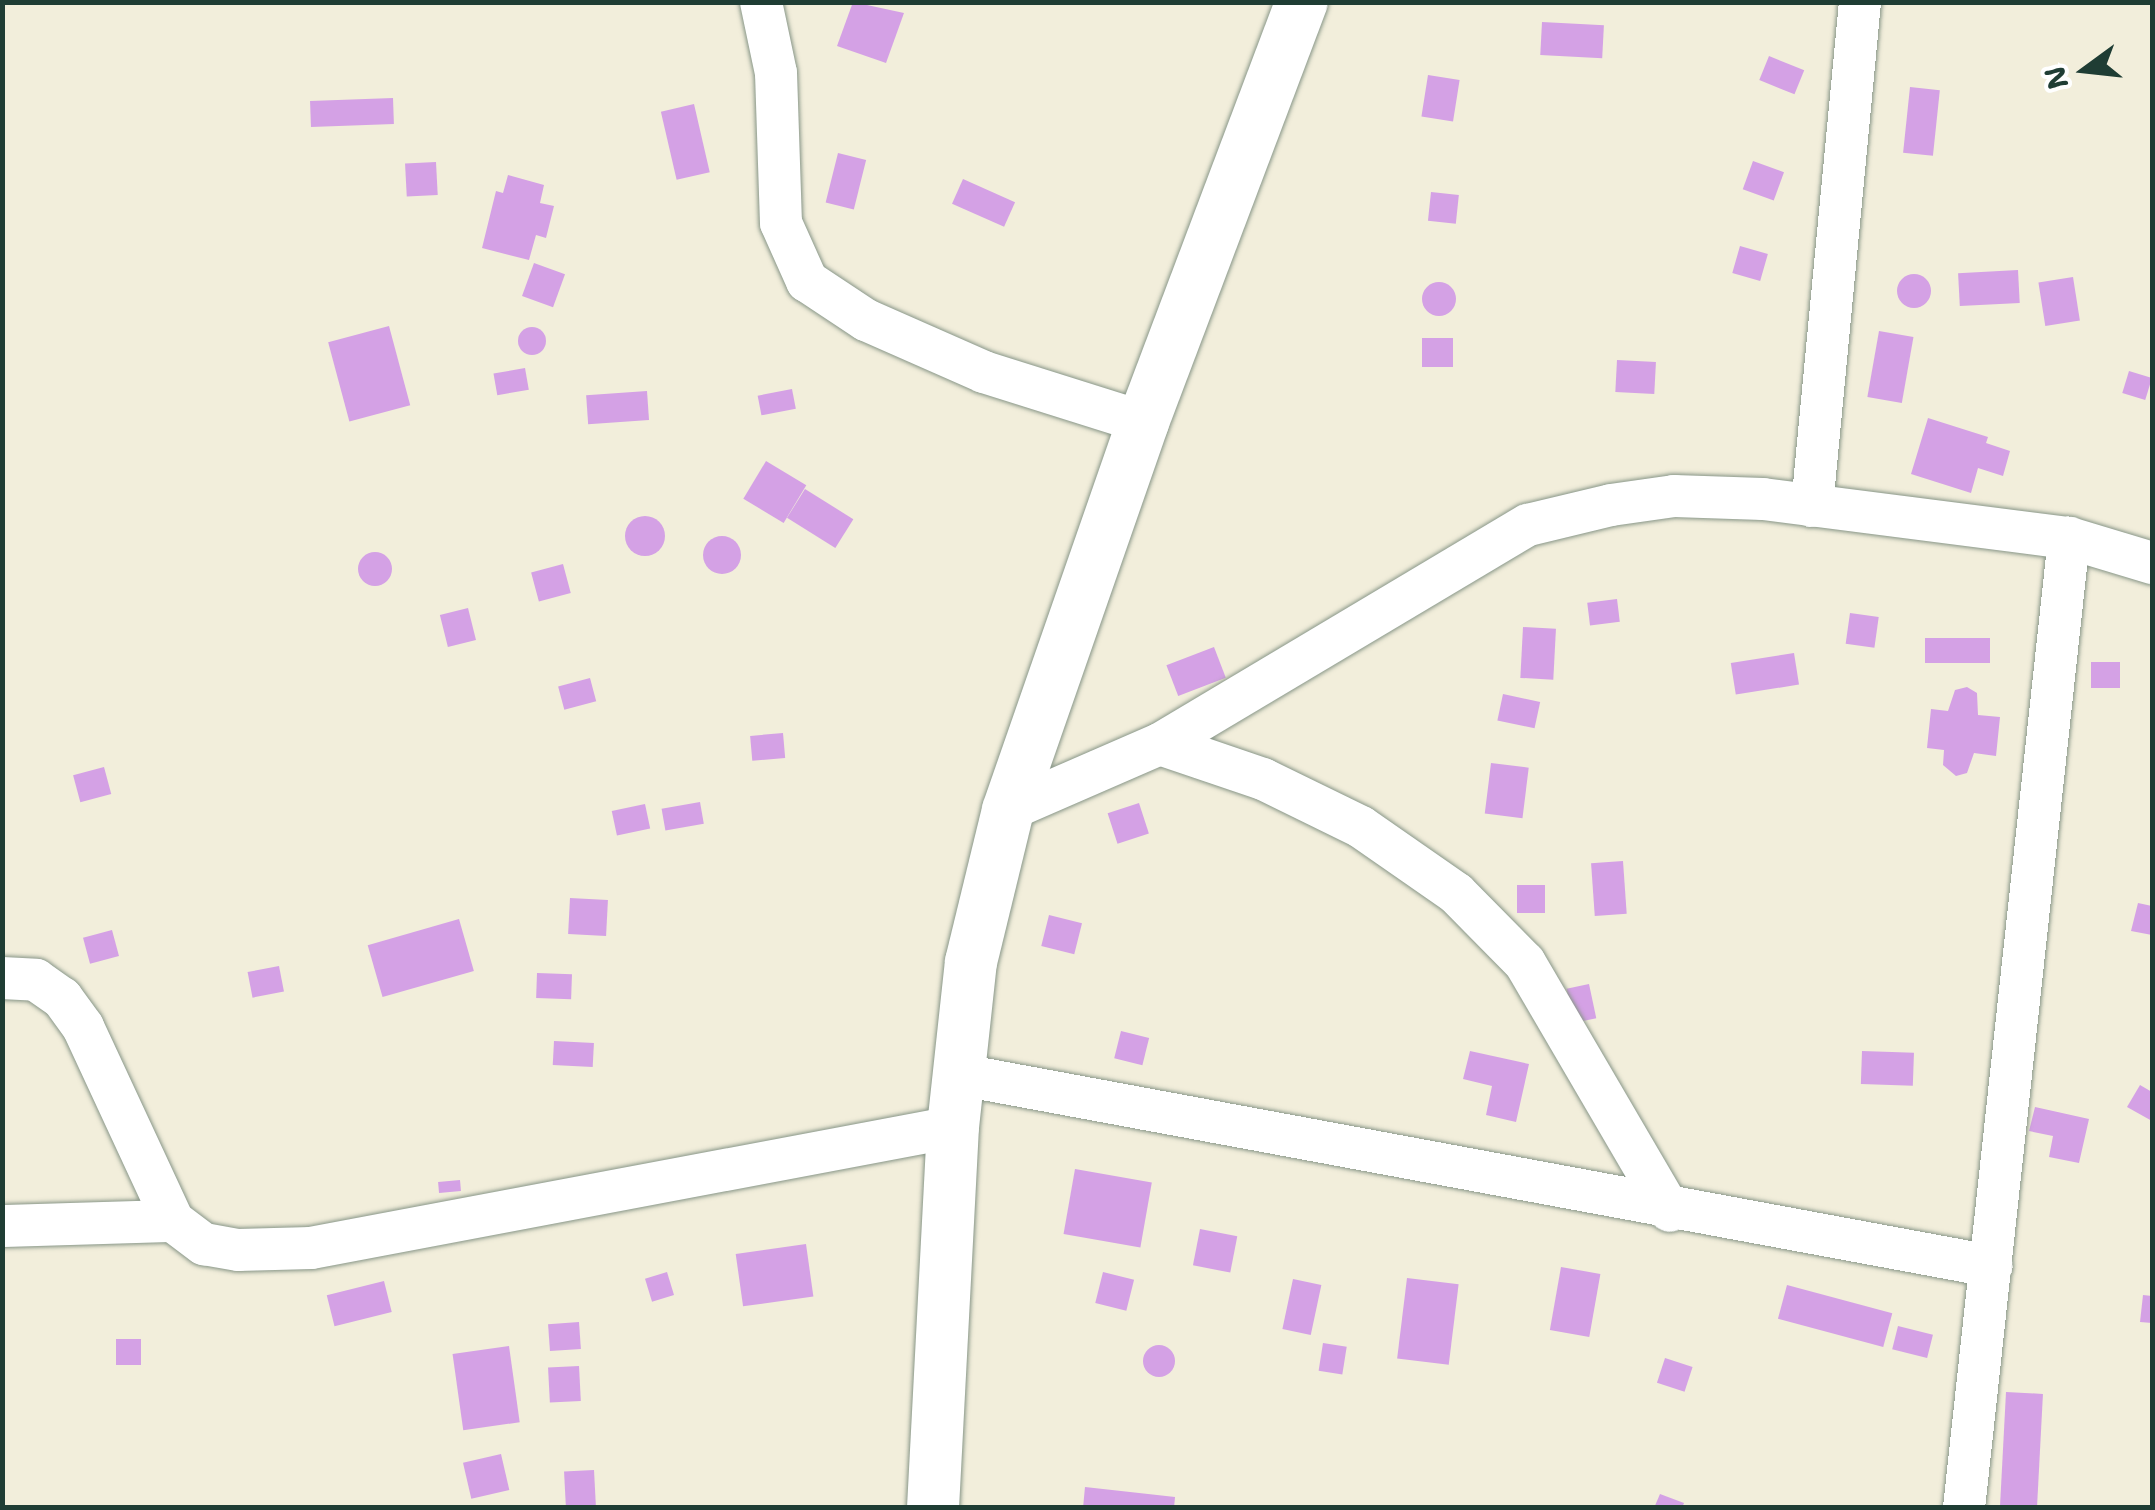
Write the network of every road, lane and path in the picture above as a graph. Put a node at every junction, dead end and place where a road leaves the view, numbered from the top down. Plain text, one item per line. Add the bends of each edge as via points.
1 (762, 2) edge
2 (1302, 2) edge
3 (1860, 2) edge
4 (1142, 422) junction
5 (1812, 506) junction
6 (2069, 538) junction
7 (2152, 563) edge
8 (1160, 744) junction
9 (1008, 810) junction
10 (2, 978) edge
11 (962, 1076) junction
12 (953, 1127) junction
13 (1670, 1211) junction
14 (174, 1221) junction
15 (2, 1226) edge
16 (1990, 1266) junction
17 (933, 1508) edge
18 (1964, 1508) edge

1 - 4 street via 776,73 780,223 807,282 866,320 984,372
2 - 4 street
3 - 5 street
4 - 9 street
5 - 6 street
5 - 8 street via 1674,496 1528,526
6 - 7 street
6 - 16 street
8 - 9 street
8 - 13 street via 1263,779 1361,827 1456,893 1525,963
9 - 11 street via 971,962
10 - 14 street via 36,980 62,998 83,1027
11 - 12 street
11 - 13 street via 1402,1154
12 - 14 street via 311,1248 204,1244
12 - 17 street
13 - 16 street
14 - 15 street
16 - 18 street

